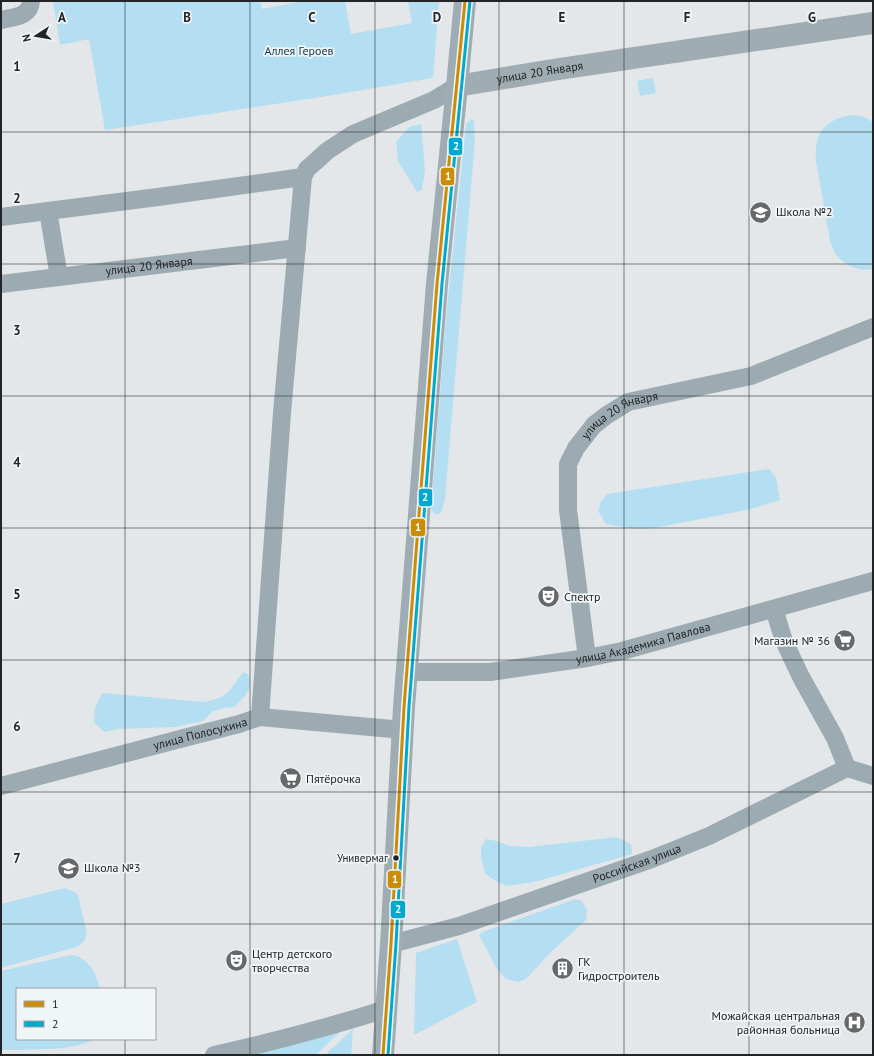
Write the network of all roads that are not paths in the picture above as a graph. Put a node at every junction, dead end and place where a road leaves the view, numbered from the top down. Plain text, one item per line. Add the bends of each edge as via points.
1 (31, 1) edge
2 (465, 1) edge
3 (1, 20) edge
4 (873, 23) edge
5 (457, 86) junction
6 (303, 177) junction
7 (48, 211) junction
8 (1, 217) edge
9 (297, 248) junction
10 (59, 277) junction
11 (1, 284) edge
12 (873, 327) edge
13 (873, 581) edge
14 (774, 609) junction
15 (588, 658) junction
16 (407, 672) junction
17 (260, 716) junction
18 (403, 730) junction
19 (847, 768) junction
20 (873, 776) edge
21 (1, 786) edge
22 (391, 944) junction
23 (386, 1009) junction
24 (214, 1055) edge
25 (383, 1055) edge

1 - 3 street via 26,13
2 - 5 main road
4 - 5 main road, улица 20 Января
5 - 6 street, улица 20 Января via 434,100 353,134 327,151 307,169
5 - 16 main road via 437,284
6 - 7 street
6 - 9 street
7 - 8 street
7 - 10 street
9 - 10 street, улица 20 Января
9 - 17 street
10 - 11 street, улица 20 Января
12 - 15 street, улица 20 Января via 751,376 628,402 594,425 576,448 568,464 568,510
13 - 14 street, улица Академика Павлова
14 - 15 street, улица Академика Павлова via 622,652
14 - 19 street via 784,641 835,738
15 - 16 street, улица Академика Павлова via 490,672
16 - 18 main road
17 - 18 street, улица Полосухина
17 - 21 street, улица Полосухина via 239,724
18 - 22 main road
19 - 20 street
19 - 22 street, Российская улица via 709,836 652,859 459,926
22 - 23 main road
23 - 24 street
23 - 25 main road

